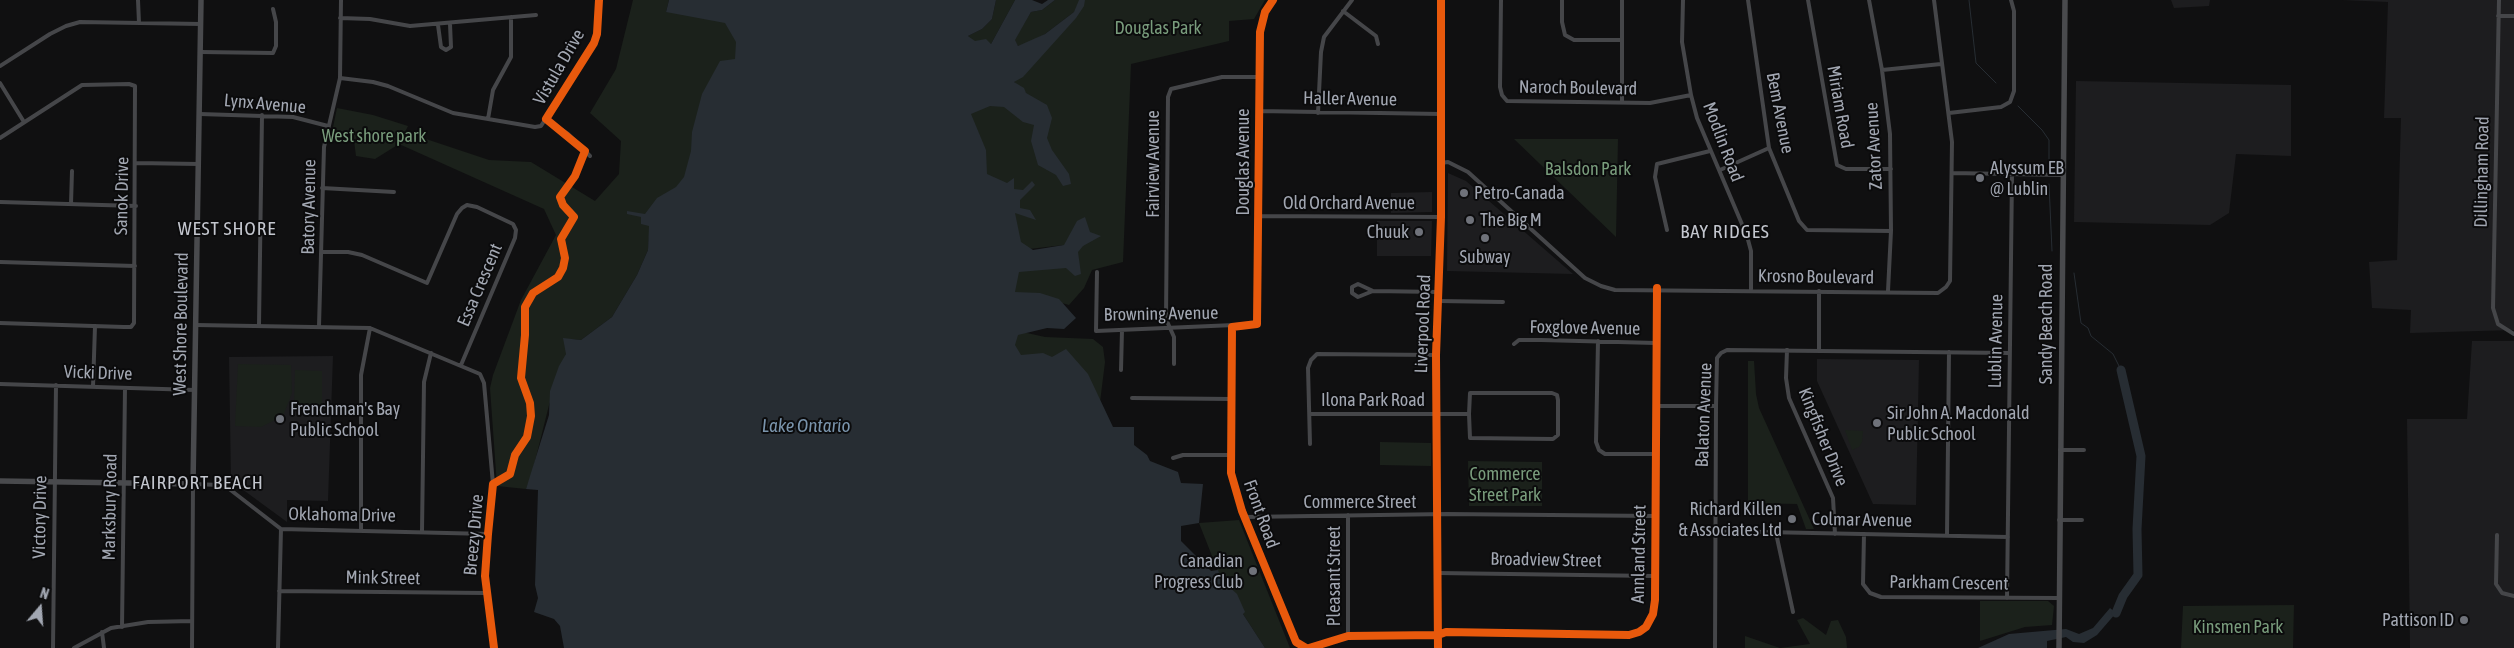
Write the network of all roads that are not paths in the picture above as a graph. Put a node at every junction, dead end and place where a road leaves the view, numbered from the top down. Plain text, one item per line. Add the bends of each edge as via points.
1 (138, 0) edge
2 (201, 0) edge
3 (340, 0) edge
4 (599, 0) edge
5 (1273, 0) edge
6 (1352, 0) edge
7 (1441, 0) edge
8 (1501, 0) edge
9 (1562, 0) edge
10 (1622, 0) edge
11 (1683, 0) edge
12 (1750, 0) edge
13 (1808, 0) edge
14 (1869, 0) edge
15 (1934, 0) edge
16 (2011, 0) edge
17 (2065, 0) edge
18 (2498, 0) edge
19 (273, 9) dead end
20 (1343, 11) junction
21 (536, 15) dead end
22 (2498, 16) junction
23 (2514, 16) edge
24 (511, 17) junction
25 (340, 18) junction
26 (139, 23) junction
27 (201, 24) junction
28 (450, 24) junction
29 (438, 25) junction
30 (1622, 40) junction
31 (1378, 44) dead end
32 (201, 52) junction
33 (1942, 64) junction
34 (0, 66) edge
35 (1882, 70) junction
36 (1258, 77) junction
37 (340, 78) junction
38 (0, 83) edge
39 (1691, 95) junction
40 (1622, 102) junction
41 (1258, 112) junction
42 (1318, 113) junction
43 (1948, 113) junction
44 (200, 114) junction
45 (1442, 114) junction
46 (262, 115) junction
47 (488, 119) junction
48 (546, 119) junction
49 (24, 122) junction
50 (328, 126) junction
51 (0, 138) edge
52 (1769, 148) junction
53 (1710, 151) junction
54 (590, 156) dead end
55 (136, 163) junction
56 (1441, 163) junction
57 (199, 164) junction
58 (1891, 169) junction
59 (72, 170) dead end
60 (1720, 170) junction
61 (1952, 172) junction
62 (2012, 174) junction
63 (2062, 175) junction
64 (322, 188) junction
65 (394, 192) dead end
66 (0, 202) edge
67 (71, 204) junction
68 (136, 206) junction
69 (1258, 216) junction
70 (1441, 217) junction
71 (1667, 230) dead end
72 (1891, 231) junction
73 (321, 252) junction
74 (0, 262) edge
75 (135, 266) junction
76 (1097, 272) dead end
77 (1657, 288) junction
78 (1751, 289) junction
79 (1373, 291) junction
80 (1819, 291) junction
81 (1888, 291) junction
82 (1439, 292) junction
83 (1439, 301) junction
84 (1503, 302) dead end
85 (0, 323) edge
86 (196, 325) junction
87 (260, 325) junction
88 (1253, 325) joint
89 (95, 326) junction
90 (319, 326) junction
91 (1232, 327) junction
92 (370, 328) junction
93 (1171, 328) junction
94 (1122, 330) junction
95 (2514, 334) edge
96 (1598, 342) junction
97 (1656, 343) junction
98 (1514, 344) dead end
99 (1787, 350) junction
100 (1819, 351) junction
101 (1949, 352) junction
102 (431, 353) junction
103 (2010, 353) junction
104 (1436, 355) junction
105 (1174, 364) dead end
106 (461, 366) junction
107 (1122, 370) dead end
108 (0, 384) edge
109 (56, 386) junction
110 (93, 387) junction
111 (125, 388) junction
112 (195, 390) junction
113 (1132, 398) dead end
114 (1231, 399) junction
115 (1656, 406) junction
116 (1716, 406) junction
117 (1310, 414) junction
118 (1436, 414) junction
119 (1469, 414) junction
120 (1310, 444) dead end
121 (2060, 450) junction
122 (2084, 450) dead end
123 (1655, 454) junction
124 (1230, 456) junction
125 (1173, 458) dead end
126 (0, 481) edge
127 (54, 482) junction
128 (125, 484) junction
129 (194, 484) junction
130 (1438, 514) junction
131 (1348, 515) junction
132 (1655, 516) junction
133 (1245, 517) junction
134 (2059, 520) junction
135 (2082, 520) dead end
136 (281, 530) junction
137 (361, 531) junction
138 (422, 531) junction
139 (1715, 531) junction
140 (1776, 533) junction
141 (488, 534) junction
142 (1835, 534) junction
143 (1864, 534) junction
144 (1947, 535) junction
145 (2497, 535) dead end
146 (2008, 537) junction
147 (1438, 573) junction
148 (1654, 576) junction
149 (279, 590) junction
150 (486, 593) junction
151 (2514, 596) edge
152 (2007, 598) junction
153 (2058, 598) junction
154 (1793, 612) dead end
155 (192, 621) junction
156 (122, 627) junction
157 (102, 632) junction
158 (1438, 635) junction
159 (1348, 636) junction
160 (1298, 644) joint
161 (53, 648) edge
162 (74, 648) edge
163 (104, 648) edge
164 (192, 648) edge
165 (278, 648) edge
166 (494, 648) edge
167 (1308, 648) edge
168 (1438, 648) edge
169 (1715, 648) edge
170 (2058, 648) edge

1 - 26 street
2 - 27 street, West Shore Boulevard
3 - 25 street, Batory Avenue
4 - 48 street, Vistula Drive via 594,42
5 - 36 street, Douglas Avenue via 1261,22
6 - 20 street
7 - 45 street, Liverpool Road
8 - 40 street, Naroch Boulevard via 1500,87 1508,101
9 - 30 street via 1564,35 1574,40
10 - 30 street
11 - 39 street, Modlin Road via 1682,42
12 - 52 street, Bem Avenue
13 - 58 street, Miriam Road via 1837,165 1846,169
14 - 35 street, Zator Avenue
15 - 33 street, Krosno Boulevard
16 - 43 street via 2014,11 2014,90 2010,102 2001,107
17 - 63 street, Sandy Beach Road
18 - 22 street, Dillingham Road
19 - 32 street via 276,46 273,53
20 - 31 street via 1376,36
20 - 42 street via 1324,37 1320,52
21 - 24 street
22 - 23 street
22 - 95 street, Dillingham Road via 2493,308 2498,324
24 - 28 street
24 - 47 street via 511,57 492,90
25 - 29 street via 410,26
25 - 37 street, Batory Avenue
26 - 27 street
26 - 34 street via 80,22 66,26
27 - 32 street, West Shore Boulevard
28 - 29 street
28 - 29 street via 451,47 446,50 441,47
30 - 40 street
32 - 44 street, West Shore Boulevard
33 - 35 street
33 - 43 street, Krosno Boulevard
35 - 58 street, Zator Avenue
36 - 41 street, Douglas Avenue
36 - 93 street, Fairview Avenue via 1222,76 1171,89 1168,97 1166,319
37 - 47 street, Vistula Drive via 372,82 453,113
37 - 50 street, Batory Avenue
38 - 49 street
39 - 40 street, Naroch Boulevard via 1650,103
39 - 53 street, Modlin Road
41 - 42 street, Haller Avenue
41 - 69 street, Douglas Avenue
42 - 45 street, Haller Avenue
43 - 61 street, Krosno Boulevard
44 - 46 street, Lynx Avenue
44 - 57 street, West Shore Boulevard
45 - 56 street, Liverpool Road
46 - 50 street, Lynx Avenue via 293,117
46 - 87 street
47 - 48 street, Vistula Drive via 535,127 541,126
48 - 54 street via 568,134
49 - 51 street, Sanok Drive
49 - 55 street, Sanok Drive via 82,85 130,84 135,86 137,93
50 - 64 street, Batory Avenue
52 - 60 street
52 - 72 street, Bem Avenue via 1799,221 1807,230
53 - 60 street, Modlin Road
53 - 71 street via 1657,164 1655,177
55 - 57 street
55 - 68 street, Sanok Drive
56 - 70 street, Liverpool Road
56 - 77 street, Krosno Boulevard via 1448,162 1468,172 1585,278 1615,290
57 - 86 street, West Shore Boulevard
58 - 72 street, Zator Avenue
59 - 67 street
60 - 78 street, Modlin Road via 1751,251
61 - 62 street
61 - 81 street, Krosno Boulevard via 1950,280 1938,293
62 - 63 street
62 - 103 street, Lublin Avenue
63 - 121 street, Sandy Beach Road
64 - 65 street
64 - 73 street, Batory Avenue
66 - 67 street
67 - 68 street
68 - 75 street, Sanok Drive
69 - 70 street, Old Orchard Avenue
69 - 88 street, Douglas Avenue via 1257,324
70 - 82 street, Liverpool Road
72 - 81 street, Zator Avenue
73 - 90 street, Batory Avenue
73 - 106 street, Essa Crescent via 348,252 362,256 427,283 462,208 467,205 476,207 513,224 515,238
74 - 75 street
75 - 89 street, Sanok Drive via 134,323 131,327
76 - 94 street, Browning Avenue via 1096,331
77 - 78 street, Krosno Boulevard
77 - 97 street, Annland Street
78 - 80 street, Krosno Boulevard
79 - 79 street via 1358,284 1352,286 1352,293 1358,296
79 - 82 street
80 - 81 street, Krosno Boulevard
80 - 100 street
82 - 83 street, Liverpool Road
83 - 84 street
83 - 104 street, Liverpool Road
85 - 89 street, Sanok Drive
86 - 87 street, Breezy Drive
86 - 112 street, West Shore Boulevard
87 - 90 street, Breezy Drive
88 - 91 street, Browning Avenue
89 - 110 street
90 - 92 street, Breezy Drive
91 - 93 street, Browning Avenue
91 - 114 street, Front Road
92 - 102 street, Breezy Drive
92 - 137 street via 361,375
93 - 94 street, Browning Avenue
93 - 105 street
94 - 107 street
96 - 97 street, Foxglove Avenue
96 - 98 street, Foxglove Avenue via 1519,340
96 - 123 street via 1596,442 1599,450 1605,454
97 - 115 street, Annland Street
99 - 100 street, Balaton Avenue
99 - 116 street, Balaton Avenue via 1727,350 1721,353 1717,358
99 - 142 street, Kingfisher Drive via 1789,398 1833,498
100 - 101 street, Balaton Avenue
101 - 103 street, Balaton Avenue
101 - 144 street
102 - 106 street, Breezy Drive
102 - 138 street via 424,382
103 - 146 street, Lublin Avenue
104 - 117 street, Ilona Park Road via 1317,354 1308,368
104 - 118 street, Liverpool Road
106 - 141 street, Breezy Drive via 480,374 484,382 493,484
108 - 109 street, Vicki Drive
109 - 110 street, Vicki Drive
109 - 127 street, Victory Drive
110 - 111 street, Vicki Drive
111 - 112 street, Vicki Drive
111 - 128 street, Marksbury Road
112 - 129 street, West Shore Boulevard
113 - 114 street
114 - 124 street, Front Road
115 - 116 street
115 - 123 street, Annland Street
116 - 139 street, Balaton Avenue
117 - 118 street, Ilona Park Road
117 - 120 street, Ilona Park Road
118 - 119 street, Ilona Park Road
118 - 130 street, Liverpool Road
119 - 119 street via 1470,438 1552,438 1558,435 1558,400 1552,393 1470,393
121 - 122 street
121 - 134 street, Sandy Beach Road
123 - 132 street, Annland Street
124 - 125 street via 1183,455
124 - 133 street, Front Road via 1233,484
126 - 127 street, Oklahoma Drive
127 - 128 street, Oklahoma Drive
127 - 161 street, Victory Drive
128 - 129 street, Oklahoma Drive
128 - 156 street, Marksbury Road
129 - 136 street, Oklahoma Drive via 228,488
129 - 155 street, West Shore Boulevard
130 - 131 street, Commerce Street
130 - 132 street, Commerce Street
130 - 147 street, Liverpool Road
131 - 133 street, Commerce Street
131 - 159 street, Pleasant Street
132 - 148 street, Annland Street
133 - 160 street, Front Road
134 - 135 street
134 - 153 street, Sandy Beach Road
136 - 137 street, Oklahoma Drive
136 - 149 street
137 - 138 street, Oklahoma Drive
138 - 141 street, Oklahoma Drive
139 - 140 street, Colmar Avenue
139 - 169 street, Balaton Avenue
140 - 142 street, Colmar Avenue
140 - 154 street
141 - 150 street, Breezy Drive via 484,576
142 - 143 street, Colmar Avenue
143 - 144 street, Colmar Avenue
143 - 152 street, Parkham Crescent via 1863,584 1870,593 1881,597
144 - 146 street, Colmar Avenue
145 - 151 street via 2496,584 2502,593
146 - 152 street, Lublin Avenue
147 - 148 street, Broadview Street
147 - 158 street, Liverpool Road
148 - 158 street, Annland Street via 1653,614 1646,627 1629,635 1446,632
149 - 150 street, Mink Street
149 - 165 street
150 - 166 street, Breezy Drive
152 - 153 street, Parkham Crescent
153 - 170 street, Sandy Beach Road
155 - 156 street via 148,622
155 - 164 street, West Shore Boulevard
156 - 157 street
157 - 162 street
157 - 163 street
158 - 159 street, Annland Street
158 - 168 street, Liverpool Road
159 - 167 street, Annland Street
160 - 167 street, Annland Street

